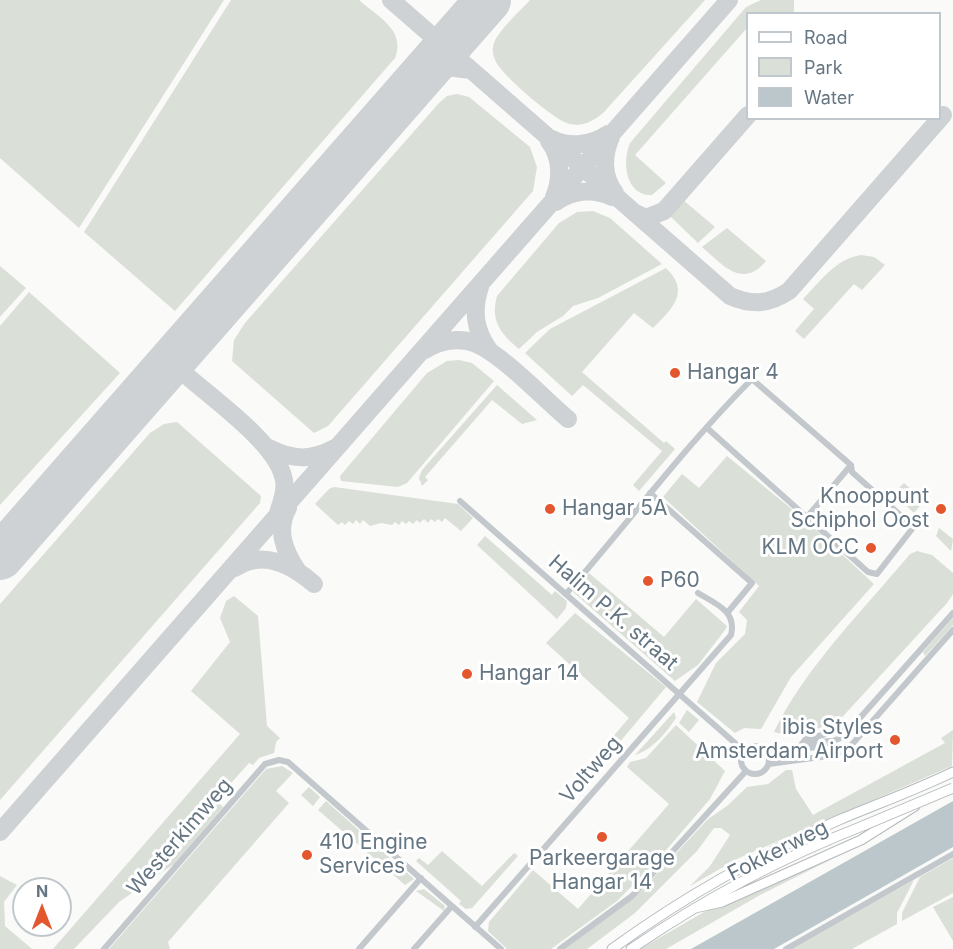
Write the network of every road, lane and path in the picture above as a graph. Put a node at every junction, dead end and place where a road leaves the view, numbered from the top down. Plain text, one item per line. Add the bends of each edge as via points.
1 (707, 428) junction
2 (851, 465) junction
3 (650, 493) junction
4 (460, 501) dead end
5 (807, 516) junction
6 (698, 593) dead end
7 (566, 594) junction
8 (728, 612) junction
9 (953, 613) edge
10 (953, 630) edge
11 (680, 694) junction
12 (855, 726) junction
13 (834, 741) junction
14 (801, 745) junction
15 (794, 750) junction
16 (744, 751) junction
17 (767, 752) junction
18 (769, 764) junction
19 (746, 771) junction
20 (953, 772) edge
21 (953, 783) edge
22 (953, 788) edge
23 (953, 854) edge
24 (421, 878) junction
25 (452, 906) junction
26 (695, 908) junction
27 (475, 927) junction
28 (104, 949) edge
29 (359, 949) edge
30 (414, 949) edge
31 (501, 949) edge
32 (560, 949) edge
33 (612, 949) edge
34 (631, 949) edge
35 (786, 949) edge

1 - 2 street via 752,379
1 - 3 street
1 - 5 street
2 - 5 street
2 - 5 street via 852,472 912,529 877,574 868,572
3 - 7 street
3 - 8 street via 752,584
4 - 7 street, Halim P.K. straat
6 - 8 street
7 - 11 street, Halim P.K. straat
8 - 11 street, Voltweg via 734,624 731,635
9 - 12 street
10 - 18 street via 847,750
11 - 16 street, Halim P.K. straat
11 - 27 street, Voltweg
12 - 13 street
12 - 14 street via 806,739
13 - 14 street
13 - 15 street
14 - 15 street
15 - 17 street
16 - 17 street via 759,746
16 - 19 street via 741,761
17 - 18 street
18 - 19 street via 761,773
19 - 32 street via 639,890
20 - 33 main road, Fokkerweg via 837,821 753,863 665,913
21 - 26 main road via 872,835 722,902
22 - 26 main road, Fokkerweg, bridge via 790,857
23 - 35 street
24 - 25 street
24 - 28 street, Westerkimweg via 288,762 279,760 266,764
24 - 29 street
25 - 27 street
25 - 30 street
26 - 34 main road, Fokkerweg
27 - 31 street

